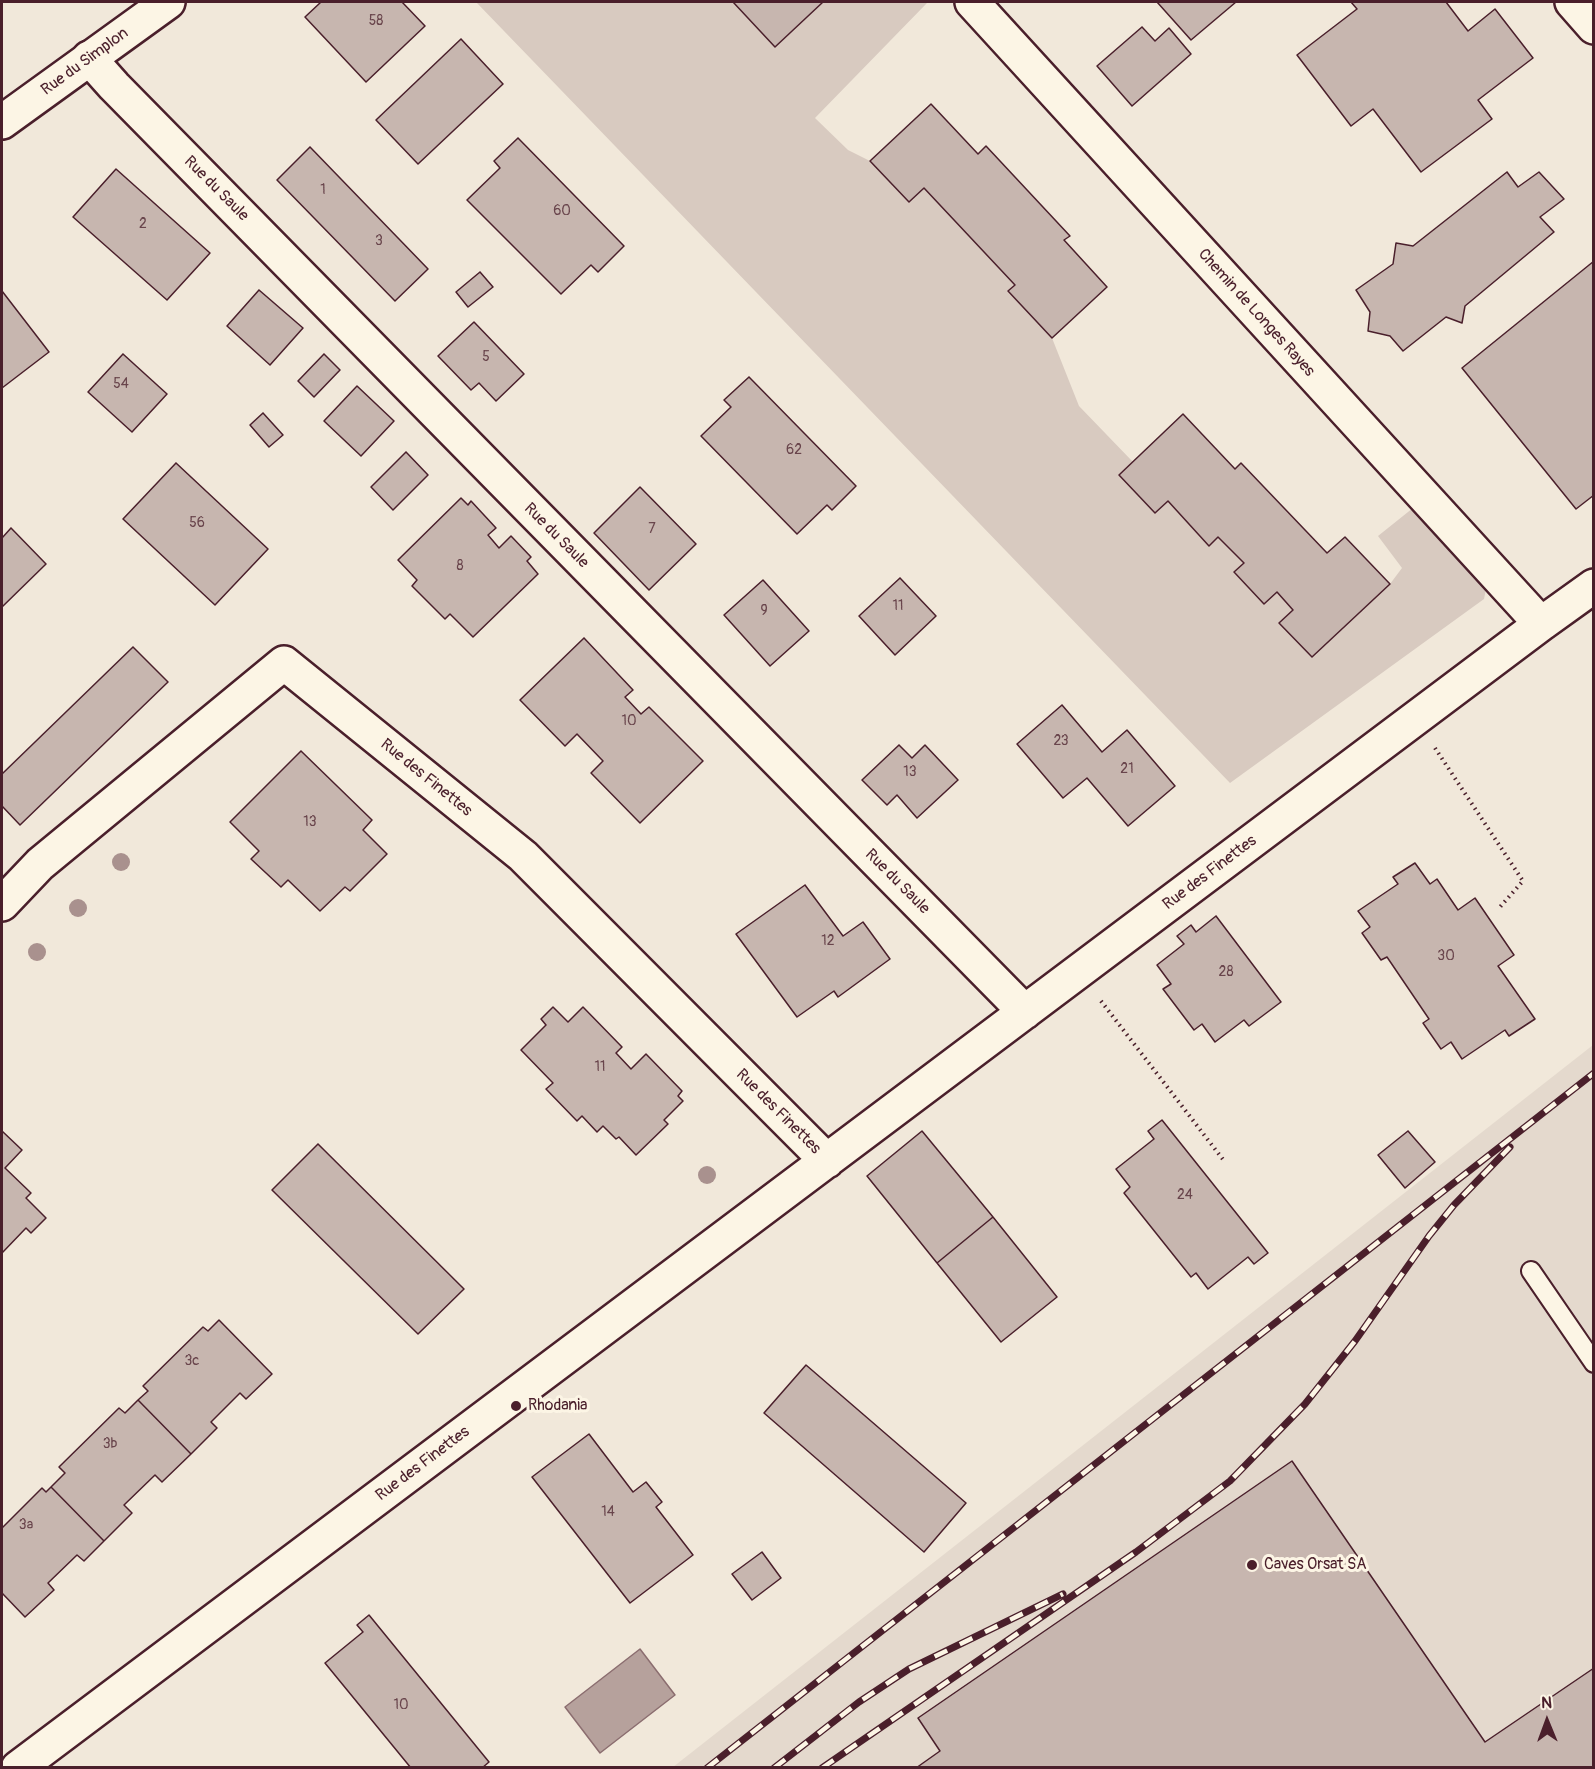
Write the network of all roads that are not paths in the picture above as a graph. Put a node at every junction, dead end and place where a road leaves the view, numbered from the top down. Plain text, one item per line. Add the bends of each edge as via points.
1 (168, 2) edge
2 (972, 2) edge
3 (1572, 2) edge
4 (1593, 27) edge
5 (89, 58) junction
6 (2, 122) edge
7 (1593, 586) edge
8 (1540, 624) junction
9 (2, 904) edge
10 (1024, 1012) junction
11 (827, 1161) junction
12 (1531, 1271) dead end
13 (1593, 1363) edge
14 (18, 1767) edge

1 - 5 street, Rue du Simplon
2 - 8 street, Chemin de Longes Rayes
3 - 4 street
5 - 6 street, Rue du Simplon
5 - 10 street, Rue du Saule
7 - 8 street, Rue des Finettes
8 - 10 street, Rue des Finettes
9 - 11 street, Rue des Finettes via 40,864 284,663 523,856
10 - 11 street, Rue des Finettes
11 - 14 street, Rue des Finettes
12 - 13 lane

